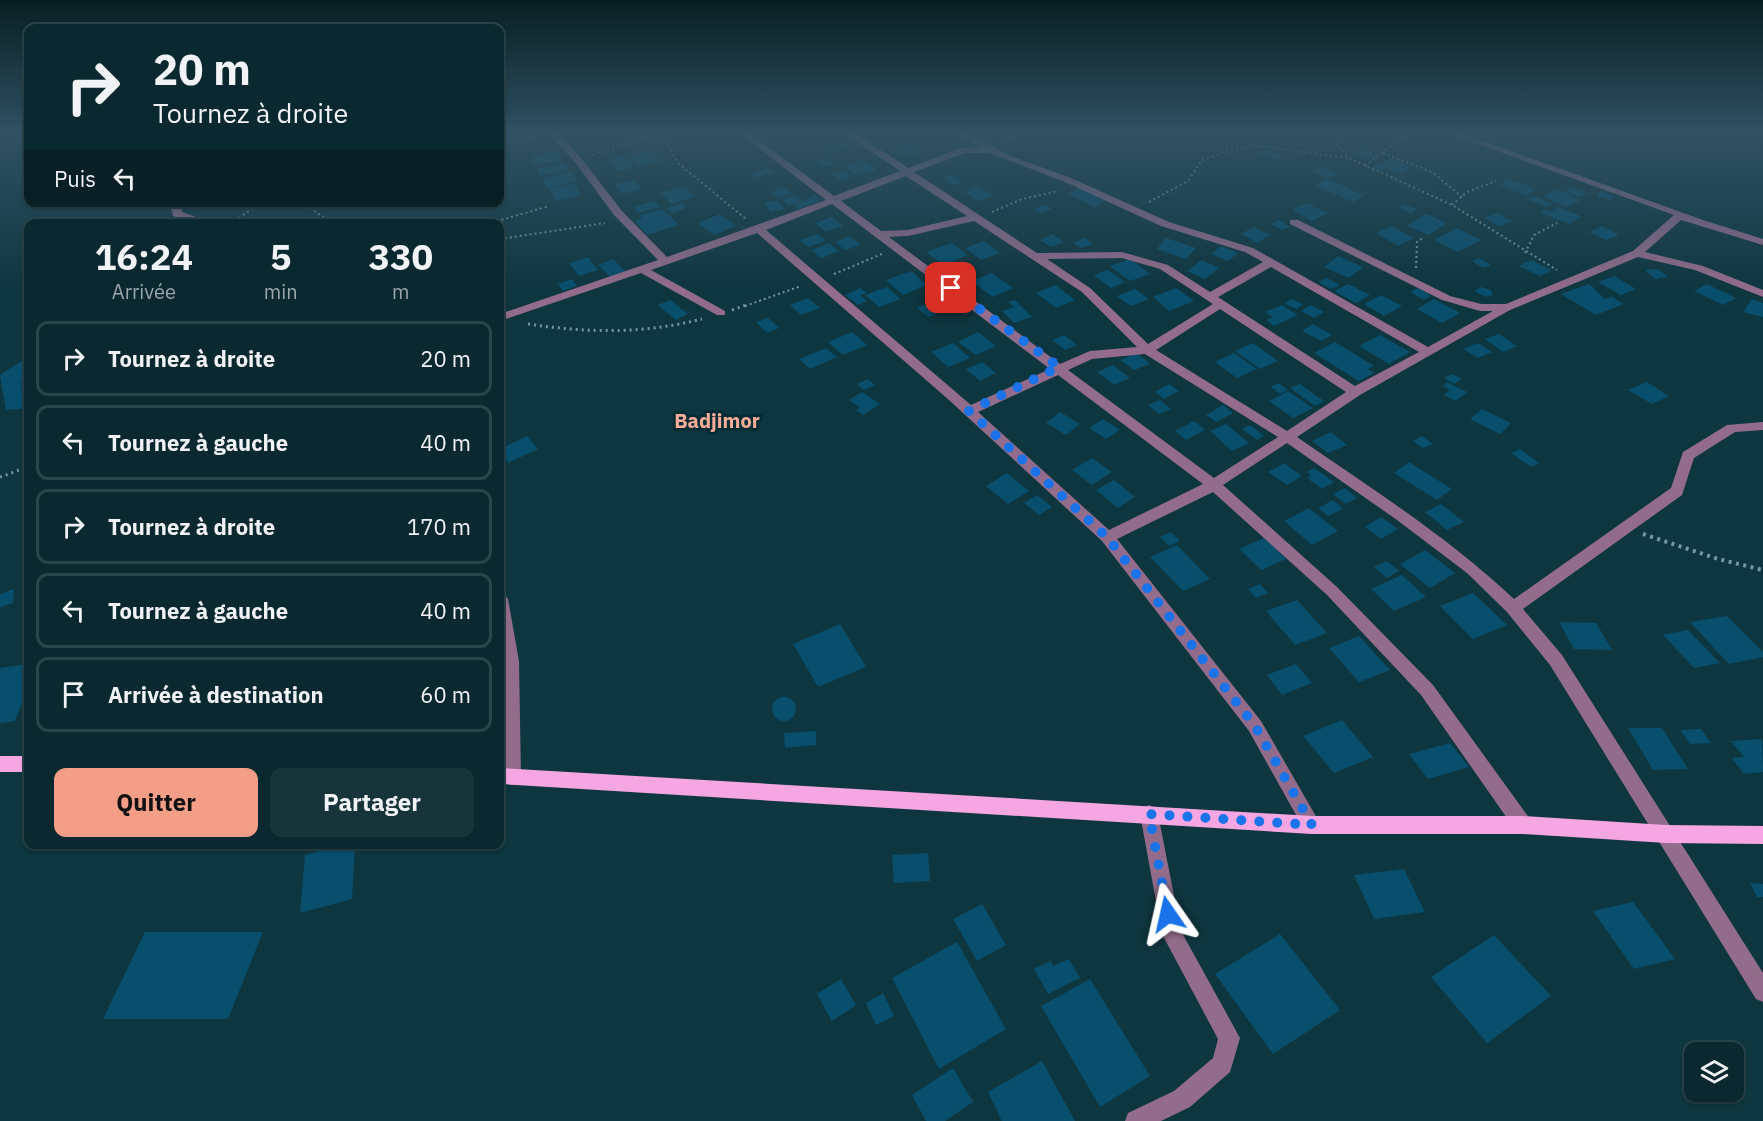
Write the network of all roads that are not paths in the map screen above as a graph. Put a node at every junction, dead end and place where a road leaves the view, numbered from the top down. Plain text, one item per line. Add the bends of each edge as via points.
1 (598, 185) edge
2 (812, 185) edge
3 (874, 185) edge
4 (927, 185) edge
5 (1079, 185) edge
6 (1600, 185) edge
7 (833, 201) junction
8 (176, 207) edge
9 (978, 217) junction
10 (194, 219) edge
11 (1698, 220) junction
12 (1294, 222) dead end
13 (759, 229) junction
14 (878, 234) junction
15 (1763, 242) edge
16 (1636, 253) junction
17 (1035, 256) junction
18 (665, 261) junction
19 (1271, 262) junction
20 (642, 269) junction
21 (1763, 294) edge
22 (1217, 300) junction
23 (1508, 307) junction
24 (721, 313) dead end
25 (504, 317) edge
26 (1147, 350) junction
27 (1427, 351) junction
28 (1059, 367) junction
29 (1355, 392) junction
30 (969, 411) junction
31 (1763, 426) edge
32 (1286, 436) junction
33 (1214, 485) junction
34 (1107, 537) junction
35 (1513, 608) junction
36 (504, 622) edge
37 (0, 764) edge
38 (24, 764) edge
39 (506, 777) edge
40 (1149, 814) junction
41 (1312, 825) junction
42 (1523, 825) junction
43 (1666, 834) junction
44 (1763, 835) edge
45 (1763, 992) edge
46 (1136, 1121) edge

1 - 18 street
2 - 7 street
3 - 7 street
4 - 9 street
5 - 19 street via 1165,224 1249,250
6 - 11 street
7 - 13 street
7 - 14 street
8 - 10 street via 177,214
9 - 14 street via 908,233
9 - 17 street
11 - 15 street
11 - 16 street via 1675,218
12 - 23 street via 1446,298 1480,308
13 - 18 street
13 - 30 street
14 - 28 street
16 - 21 street via 1699,268
16 - 23 street
17 - 22 street via 1122,255 1164,267
17 - 26 street via 1086,290
18 - 20 street
19 - 22 street
19 - 27 street
20 - 24 street
20 - 25 street
22 - 26 street
22 - 29 street
23 - 27 street
26 - 28 street via 1090,355
26 - 32 street
27 - 29 street
28 - 30 street
28 - 33 street
29 - 32 street
30 - 34 street
31 - 35 street via 1732,428 1688,456 1677,491
32 - 33 street
32 - 35 street via 1455,556
33 - 34 street
33 - 42 street via 1332,591 1427,690
34 - 41 street via 1255,726
35 - 43 street via 1556,660
36 - 39 street via 511,661
37 - 38 main road
39 - 40 main road
40 - 41 main road
40 - 46 street via 1172,934 1229,1038 1222,1064 1182,1099
41 - 42 main road
42 - 43 main road
43 - 44 main road
43 - 45 street

